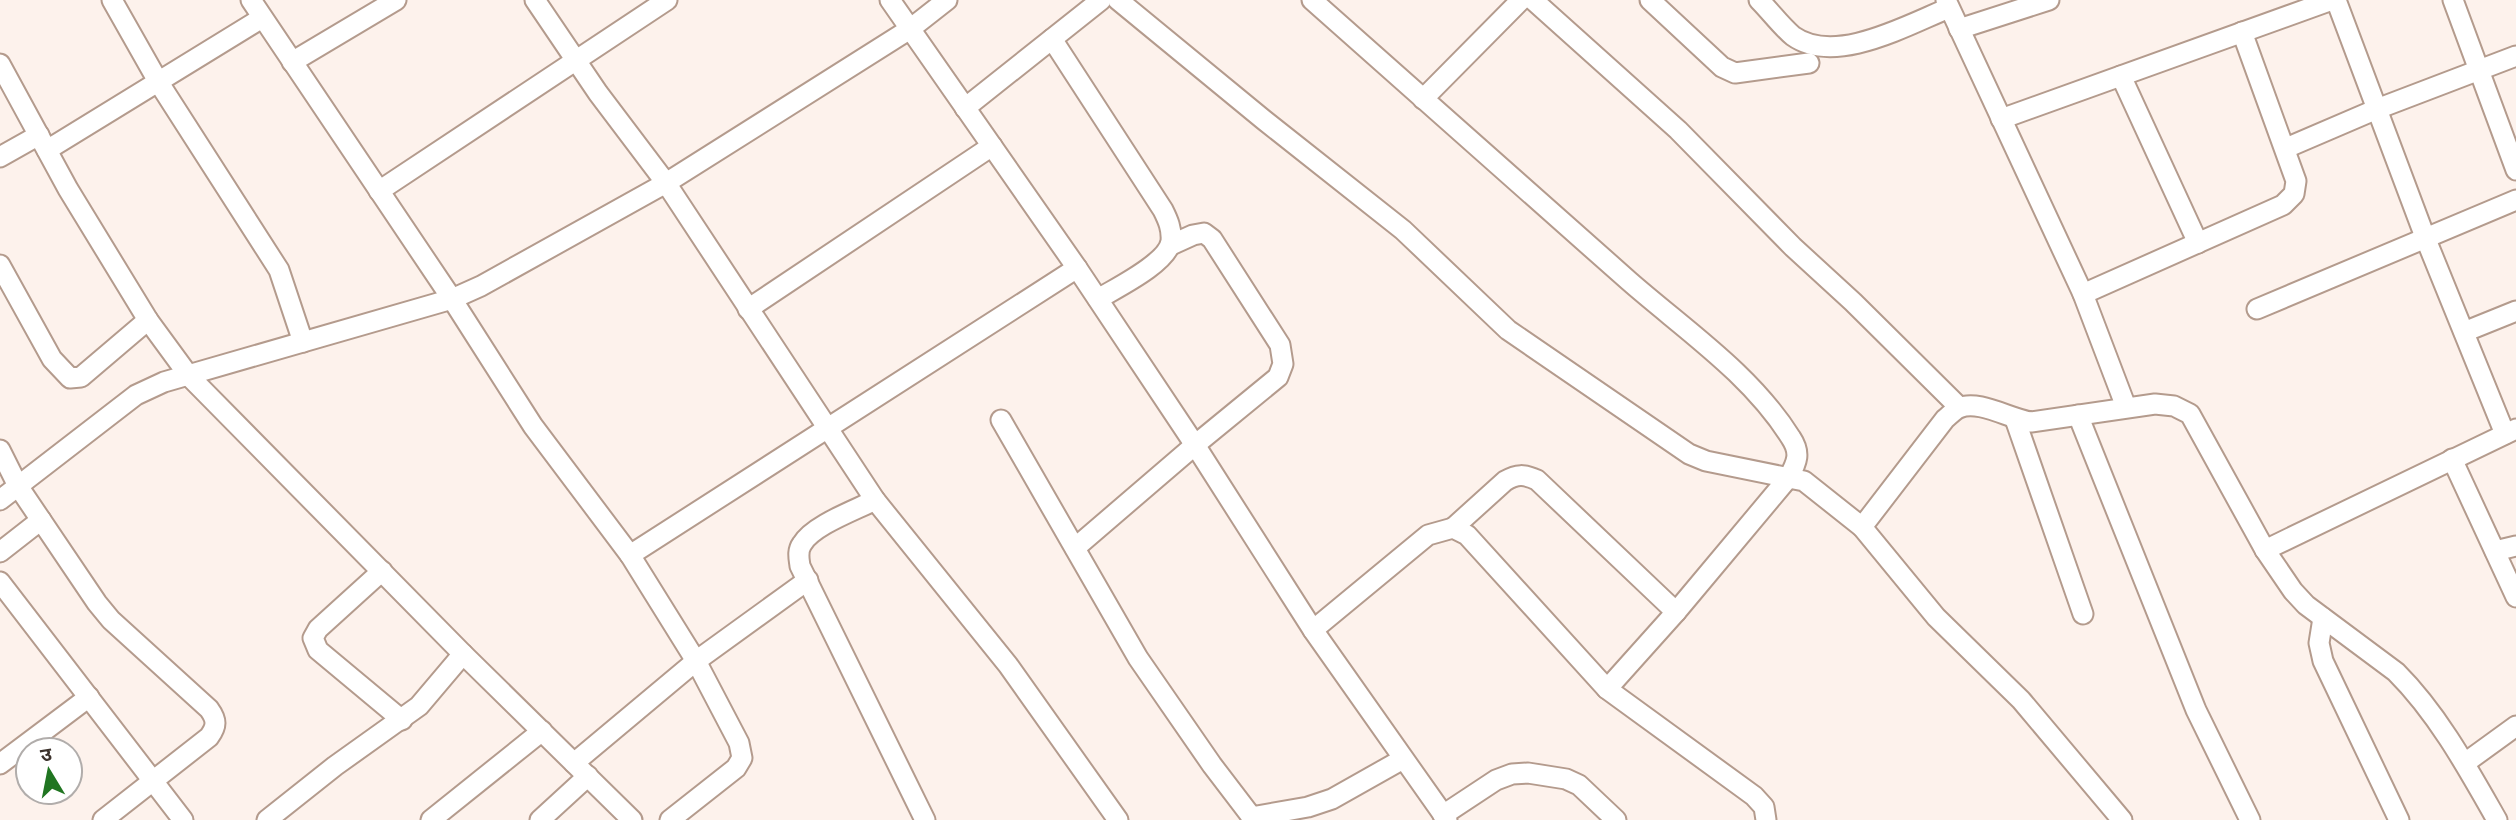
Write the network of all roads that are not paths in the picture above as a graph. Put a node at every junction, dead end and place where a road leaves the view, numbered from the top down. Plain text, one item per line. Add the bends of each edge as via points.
1 (112, 0) edge
2 (251, 0) edge
3 (535, 0) edge
4 (667, 0) edge
5 (890, 0) edge
6 (947, 0) edge
7 (1101, 0) edge
8 (1312, 0) edge
9 (1521, 0) edge
10 (1533, 0) edge
11 (1650, 0) edge
12 (1759, 0) edge
13 (2049, 0) edge
14 (2334, 0) edge
15 (2453, 0) edge
16 (388, 2) edge
17 (1128, 3) edge
18 (1947, 4) edge
19 (262, 18) junction
20 (910, 29) junction
21 (1959, 29) junction
22 (2242, 33) junction
23 (1052, 39) junction
24 (2516, 56) edge
25 (576, 61) junction
26 (292, 62) junction
27 (1809, 63) dead end
28 (0, 64) edge
29 (2479, 70) junction
30 (2121, 76) junction
31 (159, 83) junction
32 (1423, 99) junction
33 (965, 108) junction
34 (2377, 110) junction
35 (2001, 119) junction
36 (43, 142) junction
37 (992, 146) junction
38 (2286, 148) junction
39 (0, 157) edge
40 (2516, 170) edge
41 (666, 183) junction
42 (379, 191) junction
43 (2516, 200) edge
44 (2425, 237) junction
45 (2198, 243) junction
46 (1171, 244) junction
47 (0, 265) edge
48 (1077, 268) junction
49 (2083, 294) junction
50 (452, 299) junction
51 (1098, 299) junction
52 (748, 309) junction
53 (2257, 309) dead end
54 (2516, 311) edge
55 (148, 320) junction
56 (2463, 332) junction
57 (303, 342) junction
58 (189, 376) junction
59 (1959, 407) junction
60 (2126, 407) junction
61 (2078, 415) junction
62 (2015, 419) junction
63 (1001, 420) dead end
64 (827, 426) junction
65 (2510, 432) edge
66 (1195, 445) junction
67 (0, 450) edge
68 (2452, 459) junction
69 (1789, 477) junction
70 (18, 486) junction
71 (0, 500) edge
72 (875, 500) junction
73 (41, 520) junction
74 (1862, 527) junction
75 (1454, 528) junction
76 (2516, 546) edge
77 (1075, 548) junction
78 (2265, 550) junction
79 (2495, 551) junction
80 (0, 552) edge
81 (630, 555) junction
82 (382, 571) junction
83 (808, 580) junction
84 (0, 582) edge
85 (2516, 597) edge
86 (1676, 612) junction
87 (2083, 614) dead end
88 (2323, 618) junction
89 (1313, 630) junction
90 (463, 654) junction
91 (696, 661) junction
92 (1607, 689) junction
93 (89, 697) junction
94 (402, 720) junction
95 (2516, 726) edge
96 (542, 731) junction
97 (1403, 759) junction
98 (2465, 763) junction
99 (0, 764) edge
100 (581, 770) junction
101 (154, 780) junction
102 (1252, 818) edge
103 (1445, 818) edge
104 (103, 820) edge
105 (183, 820) edge
106 (267, 820) edge
107 (431, 820) edge
108 (540, 820) edge
109 (632, 820) edge
110 (670, 820) edge
111 (925, 820) edge
112 (1118, 820) edge
113 (1616, 820) edge
114 (1766, 820) edge
115 (2122, 820) edge
116 (2250, 820) edge
117 (2399, 820) edge
118 (2497, 820) edge

1 - 31 street
2 - 19 street
3 - 25 street
4 - 25 street
5 - 20 street
6 - 20 street
7 - 23 street
8 - 32 street
9 - 32 street
10 - 59 street via 1678,130
11 - 27 street via 1722,67 1735,73
12 - 18 street via 1793,35 1812,45 1844,47
13 - 21 street
14 - 22 street
14 - 34 street
15 - 29 street
16 - 26 street
17 - 69 street via 1403,230 1508,330 1689,454
18 - 21 street
19 - 26 street
19 - 31 street
20 - 33 street
20 - 41 street
21 - 35 street
22 - 30 street
22 - 38 street
23 - 33 street
23 - 46 street via 1163,210
24 - 29 street
25 - 41 street
25 - 42 street
26 - 42 street
28 - 36 street
29 - 34 street
29 - 40 street
30 - 35 street
30 - 45 street
31 - 36 street
31 - 57 street via 279,270
32 - 69 street via 1749,383 1798,452
33 - 37 street
34 - 38 street
34 - 44 street
35 - 49 street
36 - 39 street
36 - 55 street
37 - 48 street
37 - 52 street
38 - 45 street via 2296,181 2294,194 2283,205
41 - 50 street
41 - 52 street
42 - 50 street
43 - 44 street
44 - 53 street
44 - 56 street
45 - 49 street
46 - 51 street via 1159,260
46 - 66 street via 1204,233 1212,239 1280,345 1283,364 1278,377
47 - 55 street via 52,359 70,378 81,377
48 - 51 street
48 - 64 street
49 - 60 street
50 - 57 street
50 - 81 street via 533,426
51 - 66 street
52 - 64 street
54 - 56 street
55 - 58 street
56 - 65 street
57 - 58 street
58 - 70 street via 136,395
58 - 82 street
59 - 62 street via 1979,405
59 - 74 street
60 - 61 street
60 - 78 street via 2174,405 2190,414
61 - 62 street via 2031,422
61 - 116 street via 2196,710
62 - 87 street
63 - 77 street
64 - 72 street
64 - 81 street
65 - 68 street
66 - 77 street
66 - 89 street
67 - 70 street
68 - 78 street
68 - 79 street
69 - 74 street via 1804,481
69 - 86 street
70 - 71 street
70 - 73 street
72 - 83 street via 814,531 802,543 798,554
72 - 112 street via 1008,665
73 - 80 street
73 - 101 street via 111,621 216,718 209,737
74 - 115 street via 1936,617 2021,700
75 - 86 street via 1505,481 1524,475 1546,488
75 - 89 street via 1428,535
75 - 92 street via 1467,535
76 - 79 street
77 - 102 street via 1138,658
78 - 88 street via 2293,591
79 - 85 street
81 - 91 street
82 - 90 street
82 - 94 street via 313,638 318,650
83 - 91 street
83 - 111 street
84 - 93 street
86 - 92 street
88 - 98 street via 2402,678
88 - 117 street via 2319,643 2323,662
89 - 97 street
90 - 94 street
90 - 96 street
91 - 100 street
91 - 110 street via 739,743 742,758 736,768
92 - 114 street via 1754,796 1764,807
93 - 99 street
93 - 101 street
94 - 106 street
95 - 98 street
96 - 100 street
96 - 107 street
97 - 102 street via 1332,799
97 - 103 street
98 - 118 street
100 - 108 street
100 - 109 street
101 - 104 street
101 - 105 street
103 - 113 street via 1496,780 1528,773 1579,785

